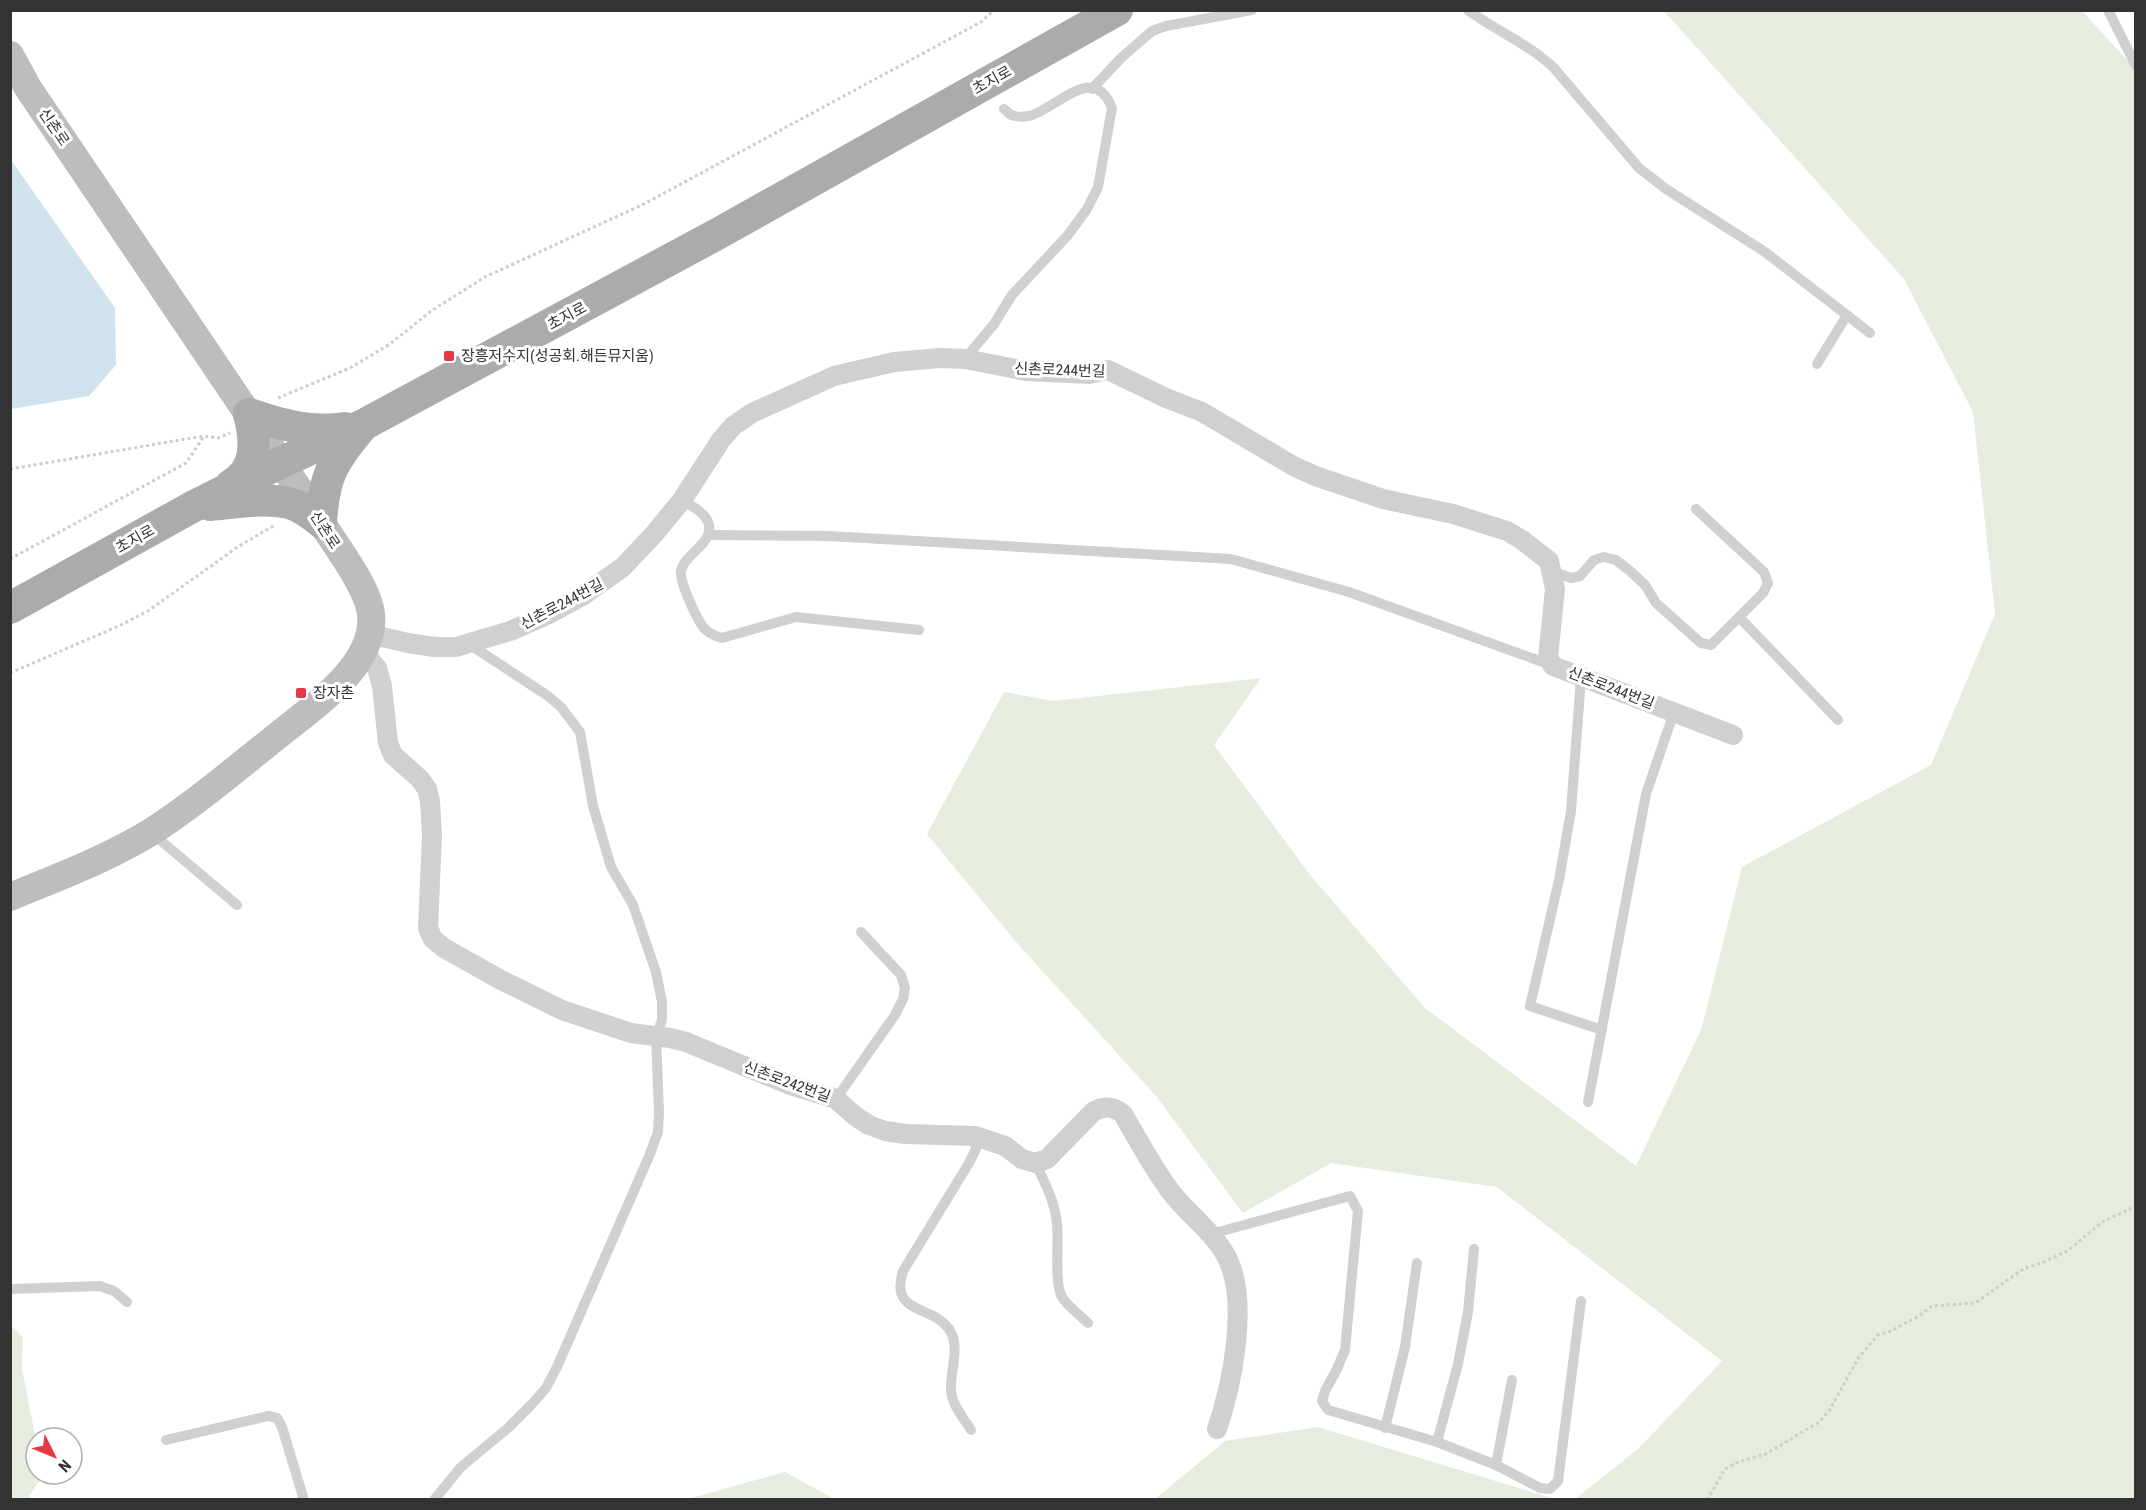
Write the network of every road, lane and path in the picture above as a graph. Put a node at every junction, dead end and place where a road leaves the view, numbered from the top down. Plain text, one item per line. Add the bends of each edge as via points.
1 (994, 10) edge
2 (1117, 10) edge
3 (1252, 10) edge
4 (1468, 10) edge
5 (2108, 10) edge
6 (10, 55) edge
7 (2136, 66) edge
8 (1092, 88) junction
9 (1004, 109) dead end
10 (1847, 315) junction
11 (1870, 333) dead end
12 (965, 359) junction
13 (1817, 364) dead end
14 (249, 414) junction
15 (363, 425) junction
16 (204, 436) junction
17 (280, 463) junction
18 (10, 469) edge
19 (682, 500) junction
20 (194, 506) junction
21 (1696, 509) dead end
22 (314, 517) junction
23 (709, 535) junction
24 (10, 559) edge
25 (1551, 571) junction
26 (10, 608) edge
27 (1740, 618) junction
28 (919, 630) dead end
29 (366, 643) junction
30 (469, 644) junction
31 (1553, 666) junction
32 (10, 673) edge
33 (1581, 678) junction
34 (1674, 712) junction
35 (1838, 720) dead end
36 (1733, 735) dead end
37 (150, 832) junction
38 (10, 897) edge
39 (237, 905) dead end
40 (861, 932) dead end
41 (1602, 1030) junction
42 (656, 1037) junction
43 (836, 1100) junction
44 (1588, 1102) dead end
45 (975, 1136) junction
46 (1035, 1163) junction
47 (2136, 1206) edge
48 (1210, 1234) junction
49 (1473, 1249) dead end
50 (1417, 1263) dead end
51 (10, 1289) edge
52 (1581, 1301) dead end
53 (127, 1302) dead end
54 (1088, 1323) dead end
55 (1512, 1380) dead end
56 (1385, 1428) junction
57 (1218, 1429) dead end
58 (971, 1430) dead end
59 (166, 1440) dead end
60 (1437, 1442) junction
61 (1496, 1465) junction
62 (303, 1500) edge
63 (434, 1500) edge
64 (1707, 1500) edge

1 - 14 path via 981,22 642,205 485,277 350,368 285,394
2 - 15 main road, 초지로 via 721,232
3 - 8 lane via 1152,31
4 - 10 lane via 1554,68 1639,168 1765,252
5 - 7 lane
6 - 14 street, 신촌로 via 28,88
8 - 9 lane via 1072,92 1028,116 1011,115
8 - 12 lane via 1112,108 1098,187 1078,224 1012,295
10 - 11 lane
10 - 13 lane
12 - 19 street, 신촌로244번길 via 894,362 856,370 774,401 733,426
12 - 25 street, 신촌로244번길 via 1026,371 1089,374 1108,370 1202,412 1318,477 1507,531 1549,561
14 - 15 main road via 306,430
14 - 16 path via 233,432 218,438
14 - 17 street, 신촌로
14 - 20 main road via 255,435 253,458 240,480
15 - 17 main road, 초지로
15 - 22 main road via 328,474
16 - 18 path
16 - 24 path via 186,463
17 - 20 main road, 초지로
17 - 22 street, 신촌로
19 - 23 lane via 704,515
19 - 30 street, 신촌로244번길 via 609,578 549,614
20 - 22 main road via 270,500 291,503
20 - 26 main road, 초지로
21 - 27 lane via 1764,572 1768,583
22 - 29 street, 신촌로 via 367,599 371,615
22 - 32 path via 276,525 148,611
23 - 28 lane via 681,572 703,627 713,636 722,638 796,617
23 - 31 lane via 828,536 1231,559 1349,592
25 - 27 lane via 1571,578 1580,576 1594,560 1604,556 1616,560 1701,643 1711,645
25 - 31 street, 신촌로244번길 via 1555,589 1548,658
27 - 35 lane
29 - 30 street, 신촌로244번길 via 434,647
29 - 37 street via 354,665 328,693 222,780
29 - 42 street, 신촌로242번길 via 382,686 390,749 420,779 430,801 428,928 433,939 501,980 562,1010 631,1033
30 - 42 lane via 548,696 580,732 593,806 611,867 633,905 656,972 662,1002 662,1020
31 - 33 street, 신촌로244번길
33 - 34 street, 신촌로244번길
33 - 41 lane via 1571,811 1530,1006
34 - 36 street, 신촌로244번길
34 - 41 lane via 1646,794
37 - 38 street
37 - 39 lane
40 - 43 lane via 901,975 905,988 895,1015
41 - 44 lane
42 - 43 street, 신촌로242번길 via 686,1042
42 - 63 lane via 658,1132 557,1367 533,1403 461,1467
43 - 45 street, 신촌로242번길 via 855,1116 885,1131
45 - 46 street, 신촌로242번길 via 1005,1146
45 - 58 lane via 976,1149 899,1284 909,1304 950,1330 955,1344 950,1389 954,1404
46 - 48 street via 1047,1159 1094,1111 1114,1107 1123,1114 1169,1190
46 - 54 lane via 1057,1220 1057,1283 1062,1298
47 - 64 path via 2102,1222 2069,1250 2025,1268 1974,1303 1932,1306 1878,1335 1859,1357 1819,1422 1766,1454 1725,1469
48 - 56 lane via 1350,1196 1358,1212 1345,1350 1322,1401 1328,1410
48 - 57 street via 1230,1263 1236,1305 1236,1347
49 - 60 lane via 1468,1311
50 - 56 lane via 1405,1347
51 - 53 lane via 100,1286
52 - 61 lane via 1558,1480 1550,1489 1540,1488
55 - 61 lane
56 - 60 lane
59 - 62 lane via 268,1416 277,1418
60 - 61 lane

